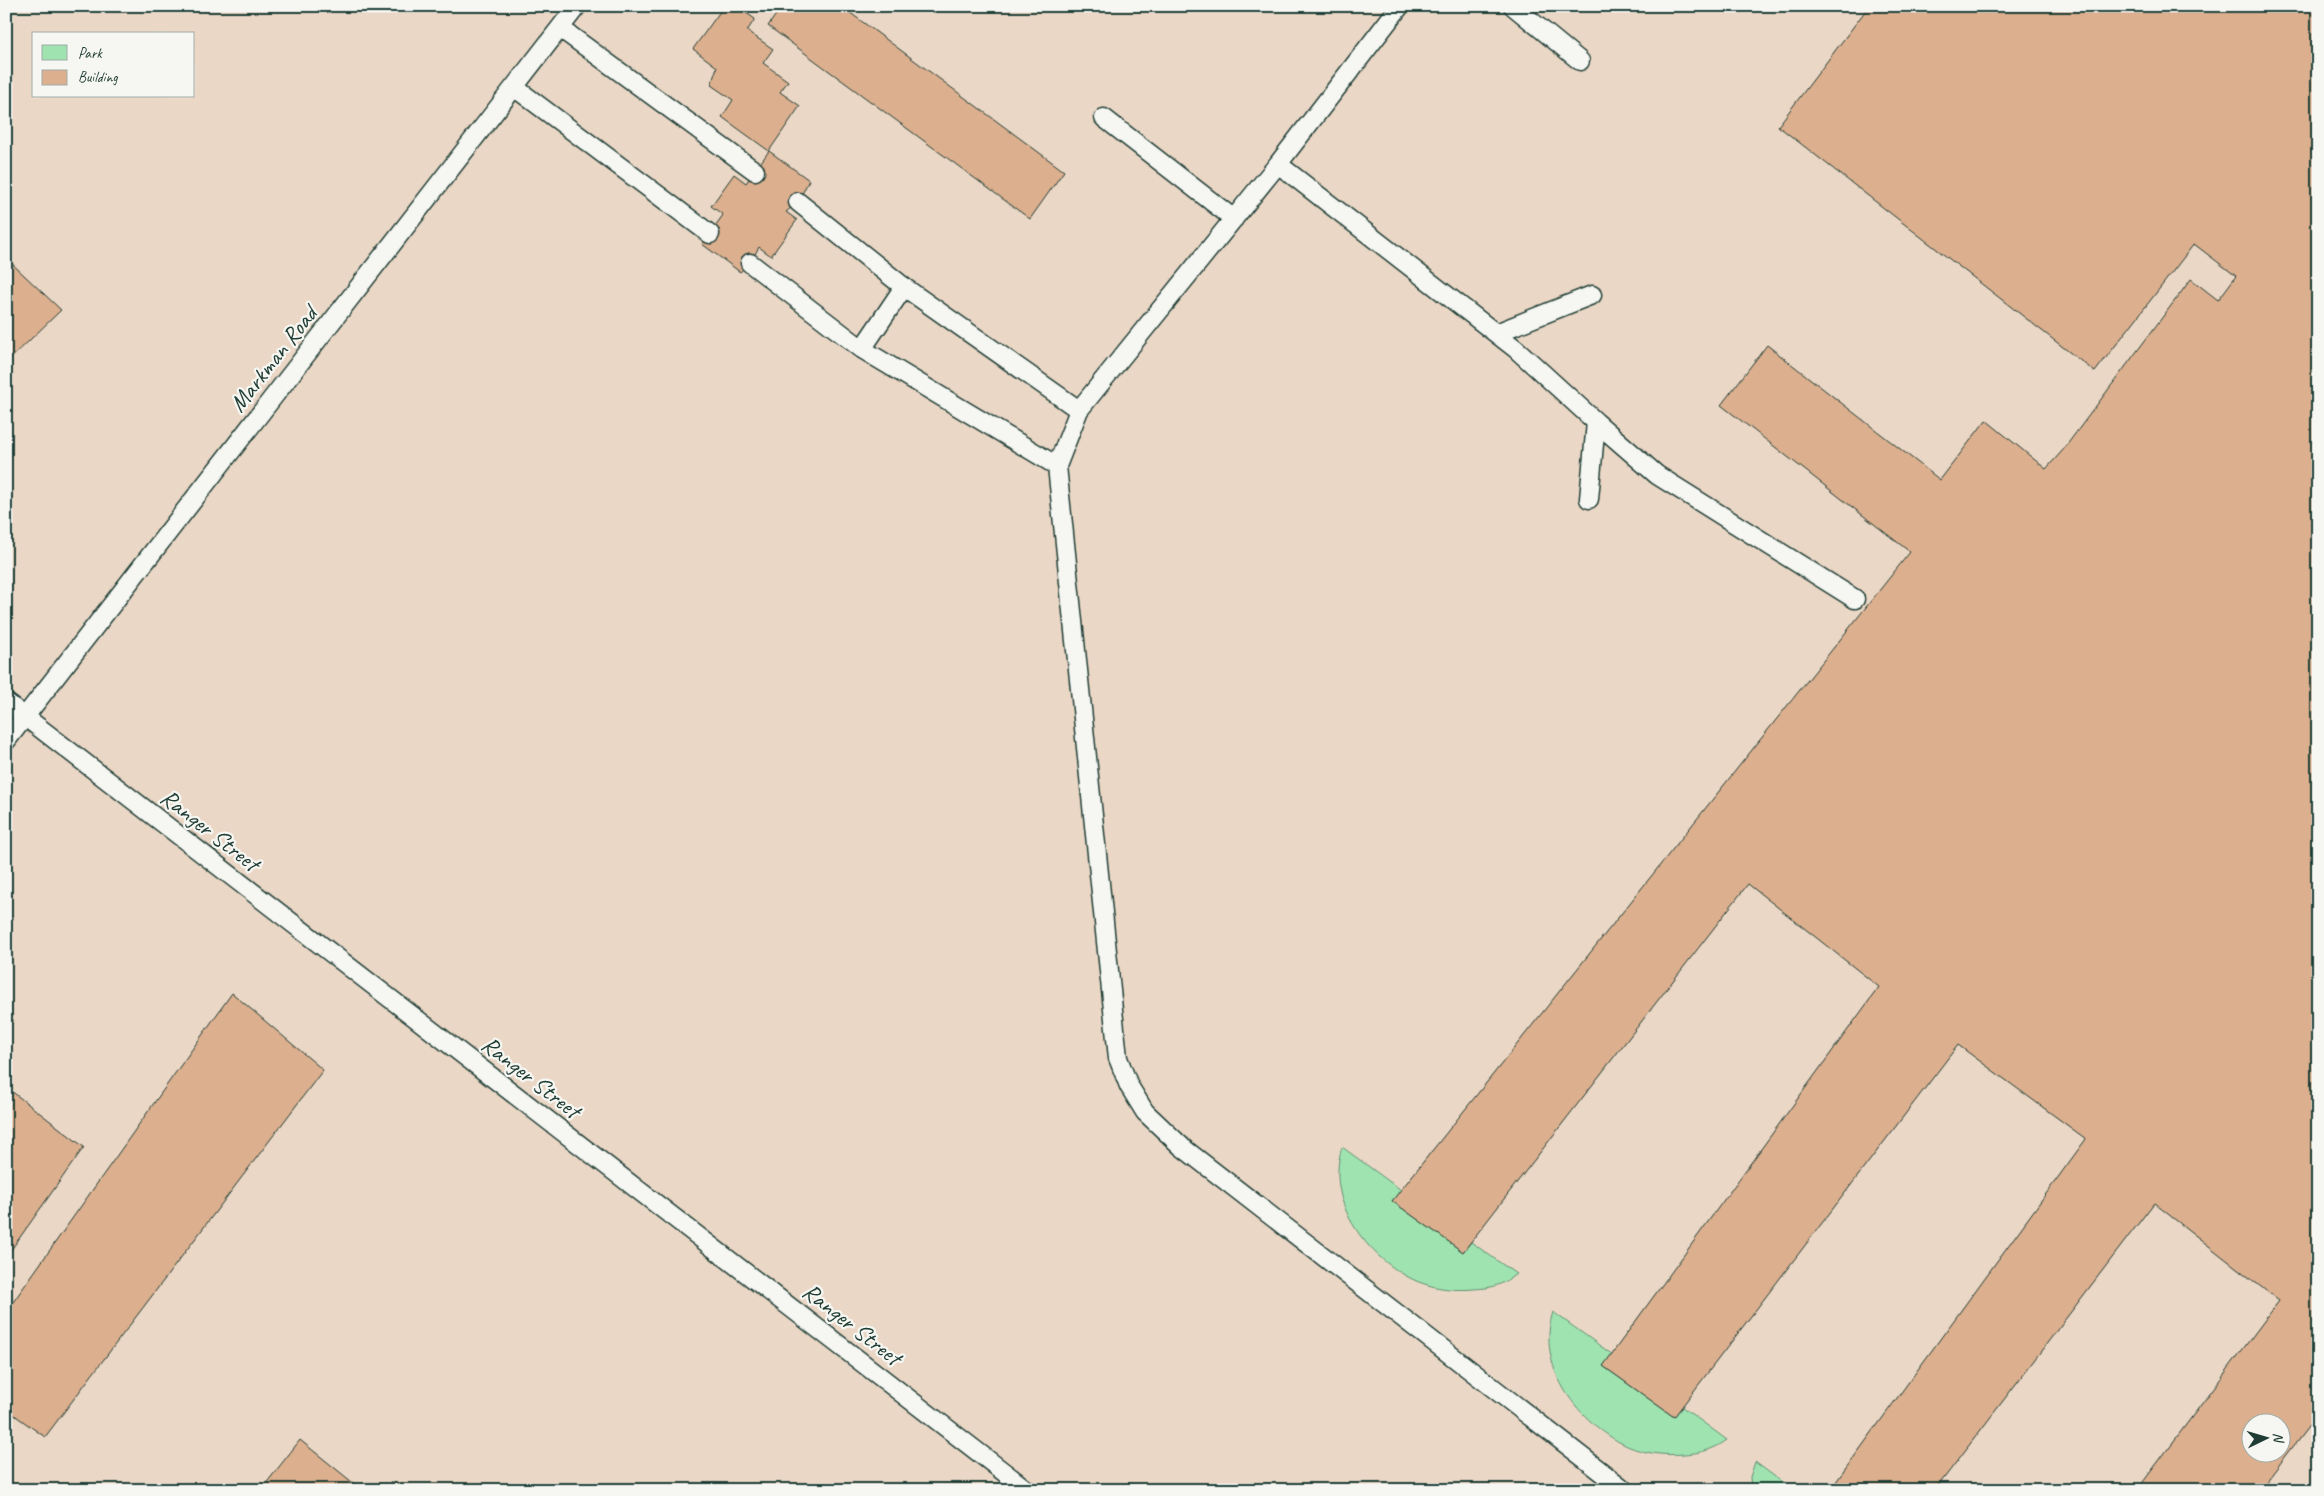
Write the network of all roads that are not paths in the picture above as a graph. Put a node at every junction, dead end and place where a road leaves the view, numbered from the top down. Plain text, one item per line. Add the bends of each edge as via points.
1 (577, 6) edge
2 (1400, 6) edge
3 (1513, 6) edge
4 (560, 28) junction
5 (1580, 62) dead end
6 (514, 87) junction
7 (1104, 118) dead end
8 (1278, 164) junction
9 (755, 171) dead end
10 (798, 202) dead end
11 (1234, 219) junction
12 (710, 234) dead end
13 (750, 263) dead end
14 (904, 287) junction
15 (1592, 295) dead end
16 (1496, 333) junction
17 (862, 349) junction
18 (1079, 410) junction
19 (1596, 422) junction
20 (1057, 466) junction
21 (1589, 498) dead end
22 (1855, 599) dead end
23 (6, 702) edge
24 (25, 717) junction
25 (6, 741) edge
26 (1027, 1490) edge
27 (1625, 1490) edge

1 - 4 lane, Markman Road
2 - 8 lane
3 - 5 lane
4 - 6 lane, Markman Road
4 - 9 lane
6 - 12 lane
6 - 24 lane, Markman Road
7 - 11 lane
8 - 11 lane
8 - 16 lane
10 - 14 lane
11 - 18 lane
13 - 17 lane
14 - 17 lane
14 - 18 lane
15 - 16 lane
16 - 19 lane
17 - 20 lane
18 - 20 lane
19 - 21 lane
19 - 22 lane via 1657,475
20 - 27 lane via 1118,1058 1129,1086 1145,1112 1182,1147
23 - 24 lane, Ranger Street
24 - 25 lane, Markman Road
24 - 26 lane, Ranger Street

